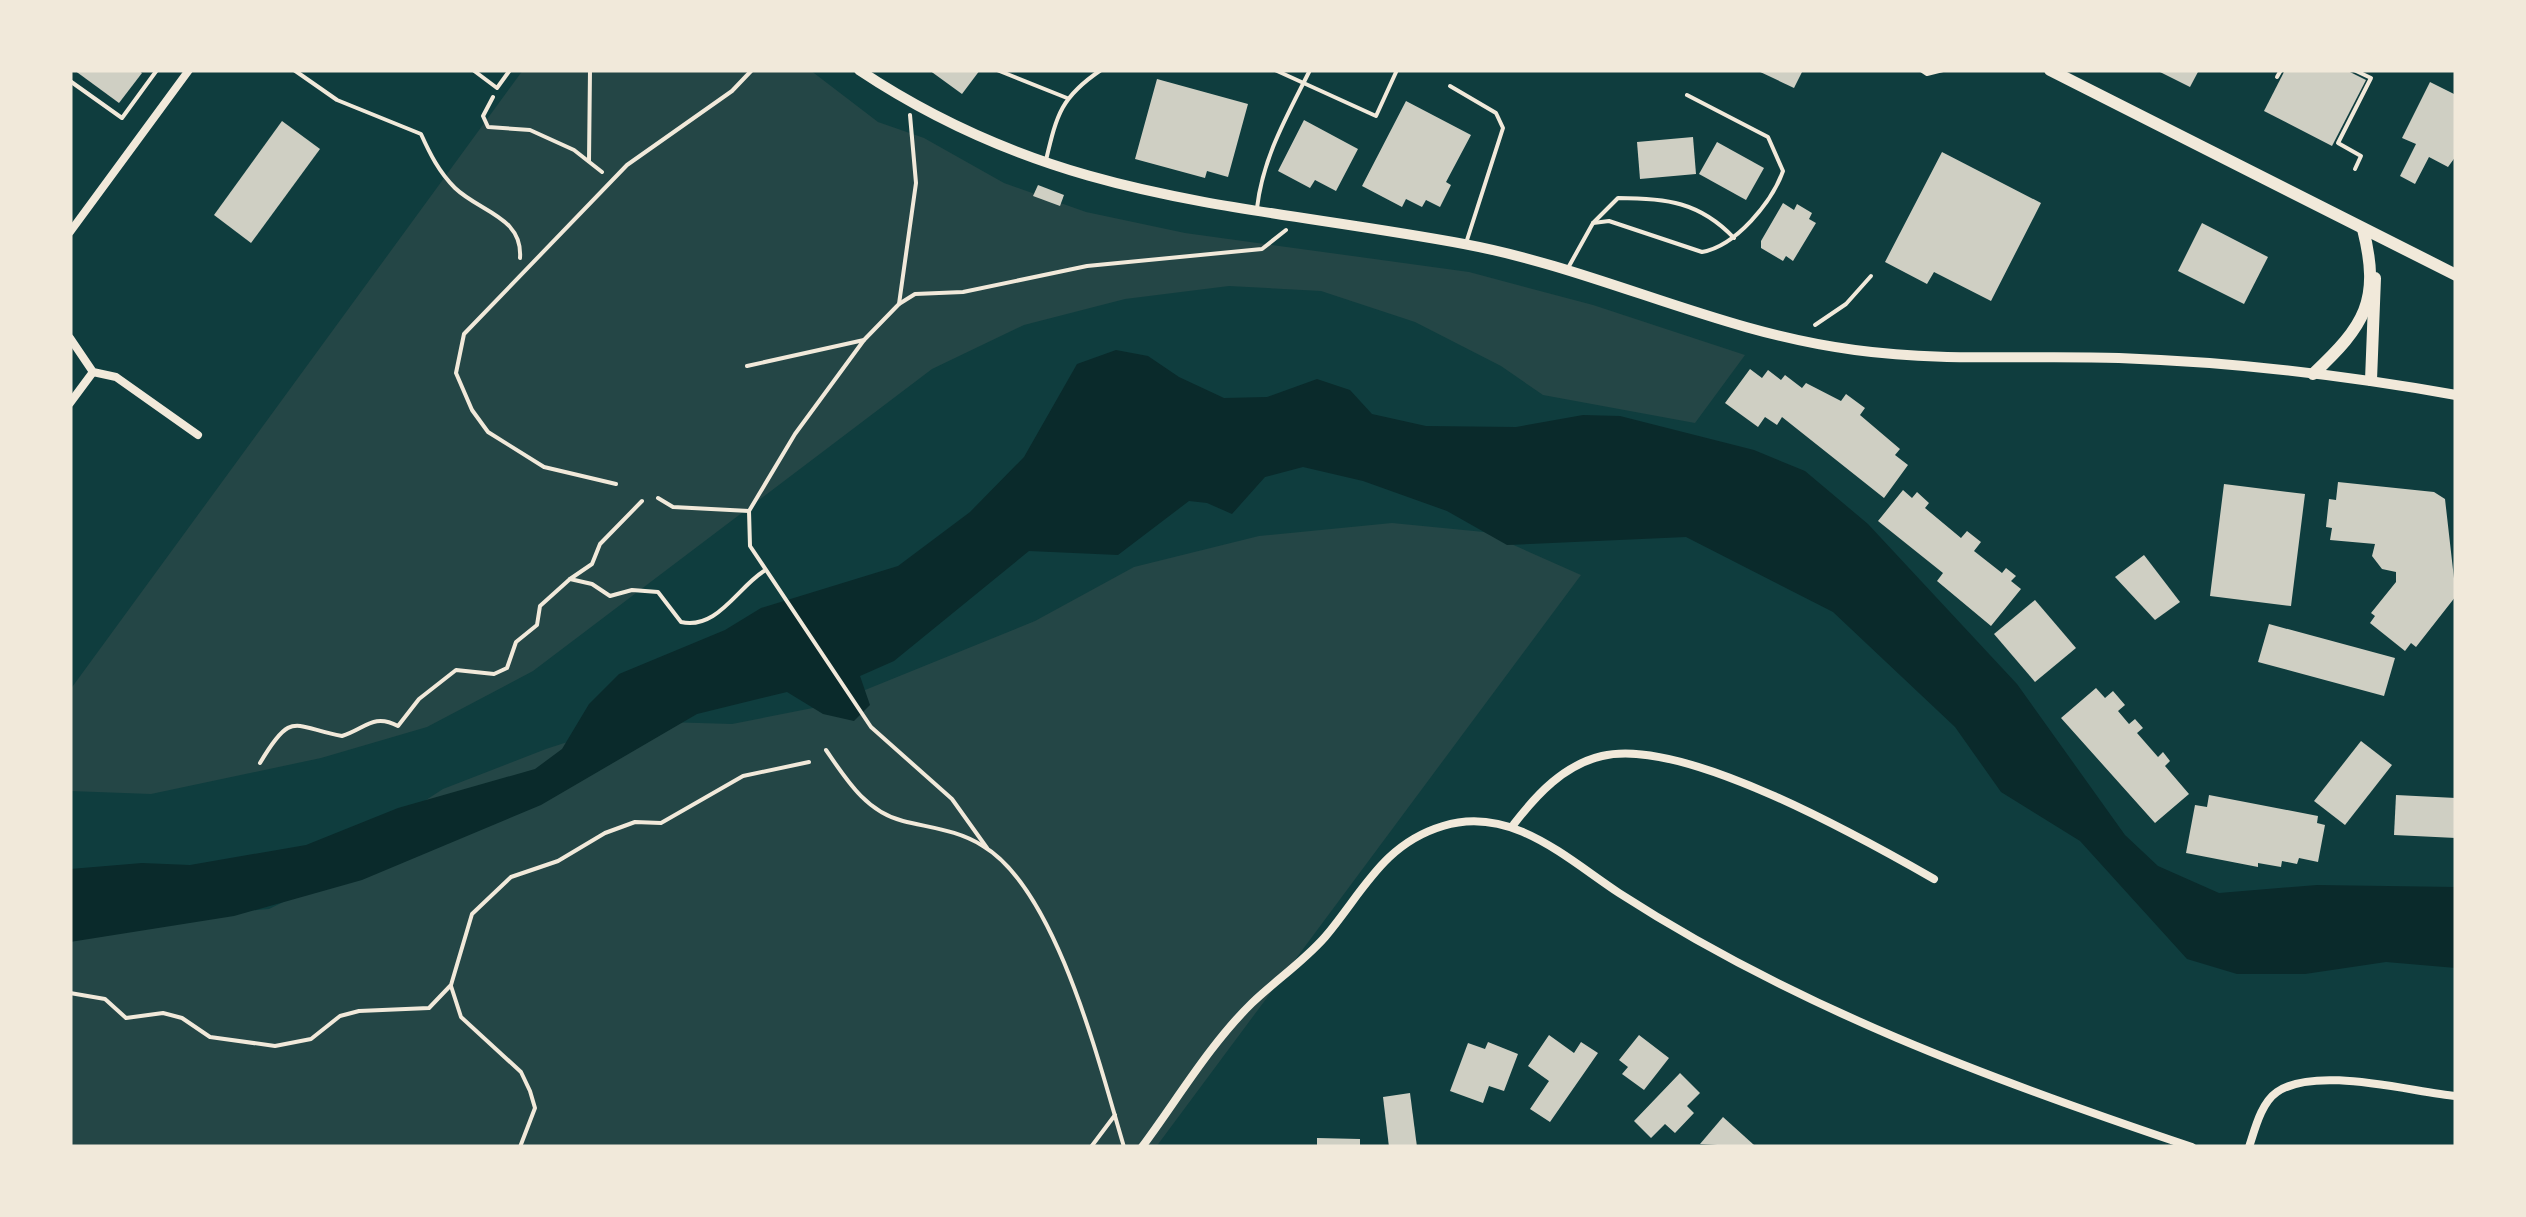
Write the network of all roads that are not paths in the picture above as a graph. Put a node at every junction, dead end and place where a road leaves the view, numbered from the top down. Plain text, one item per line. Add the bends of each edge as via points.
1 (157, 70) edge
2 (188, 70) edge
3 (472, 70) edge
4 (510, 70) edge
5 (752, 70) edge
6 (859, 70) edge
7 (997, 70) edge
8 (1101, 70) edge
9 (1274, 70) edge
10 (1310, 70) edge
11 (1397, 70) edge
12 (2050, 70) edge
13 (70, 80) edge
14 (1302, 85) junction
15 (1450, 86) dead end
16 (1687, 95) dead end
17 (1068, 98) junction
18 (1045, 165) junction
19 (1256, 213) junction
20 (1593, 223) junction
21 (2363, 229) junction
22 (70, 232) edge
23 (1734, 238) junction
24 (1466, 245) junction
25 (1567, 270) junction
26 (2374, 271) junction
27 (2456, 275) edge
28 (70, 338) edge
29 (93, 372) junction
30 (2313, 374) junction
31 (2372, 380) junction
32 (2456, 395) edge
33 (70, 403) edge
34 (198, 435) dead end
35 (616, 484) dead end
36 (1514, 824) junction
37 (1934, 879) dead end
38 (2456, 1096) edge
39 (1142, 1147) edge
40 (2192, 1147) edge
41 (2249, 1147) edge

1 - 13 lane via 122,118
2 - 22 street
3 - 4 lane via 497,88
5 - 35 lane via 628,164 464,334 456,374 480,422 544,468
6 - 18 street via 910,102
7 - 17 lane
8 - 17 lane
9 - 14 lane
10 - 14 lane
11 - 14 lane via 1376,116
12 - 21 main road
14 - 19 lane via 1261,174
15 - 24 lane via 1496,113 1503,128
16 - 23 lane via 1768,138 1784,170
17 - 18 lane via 1058,110
18 - 19 street
19 - 24 street
20 - 23 lane via 1609,221 1702,252
20 - 23 lane via 1618,198 1650,198 1686,203 1713,216
20 - 25 lane
21 - 26 main road
21 - 27 main road
24 - 25 street
25 - 30 street via 1767,334 1856,351 2120,358
26 - 30 main road via 2364,320
26 - 31 main road
28 - 29 street
29 - 33 street
29 - 34 street via 116,377
30 - 31 street
31 - 32 street
36 - 37 street via 1566,772 1601,756 1636,752 1670,757 1847,830
36 - 39 street via 1448,824 1397,847 1300,963 1238,1019
36 - 40 street via 1673,928 1780,987 2008,1086
38 - 41 street via 2372,1084 2294,1084 2274,1093

